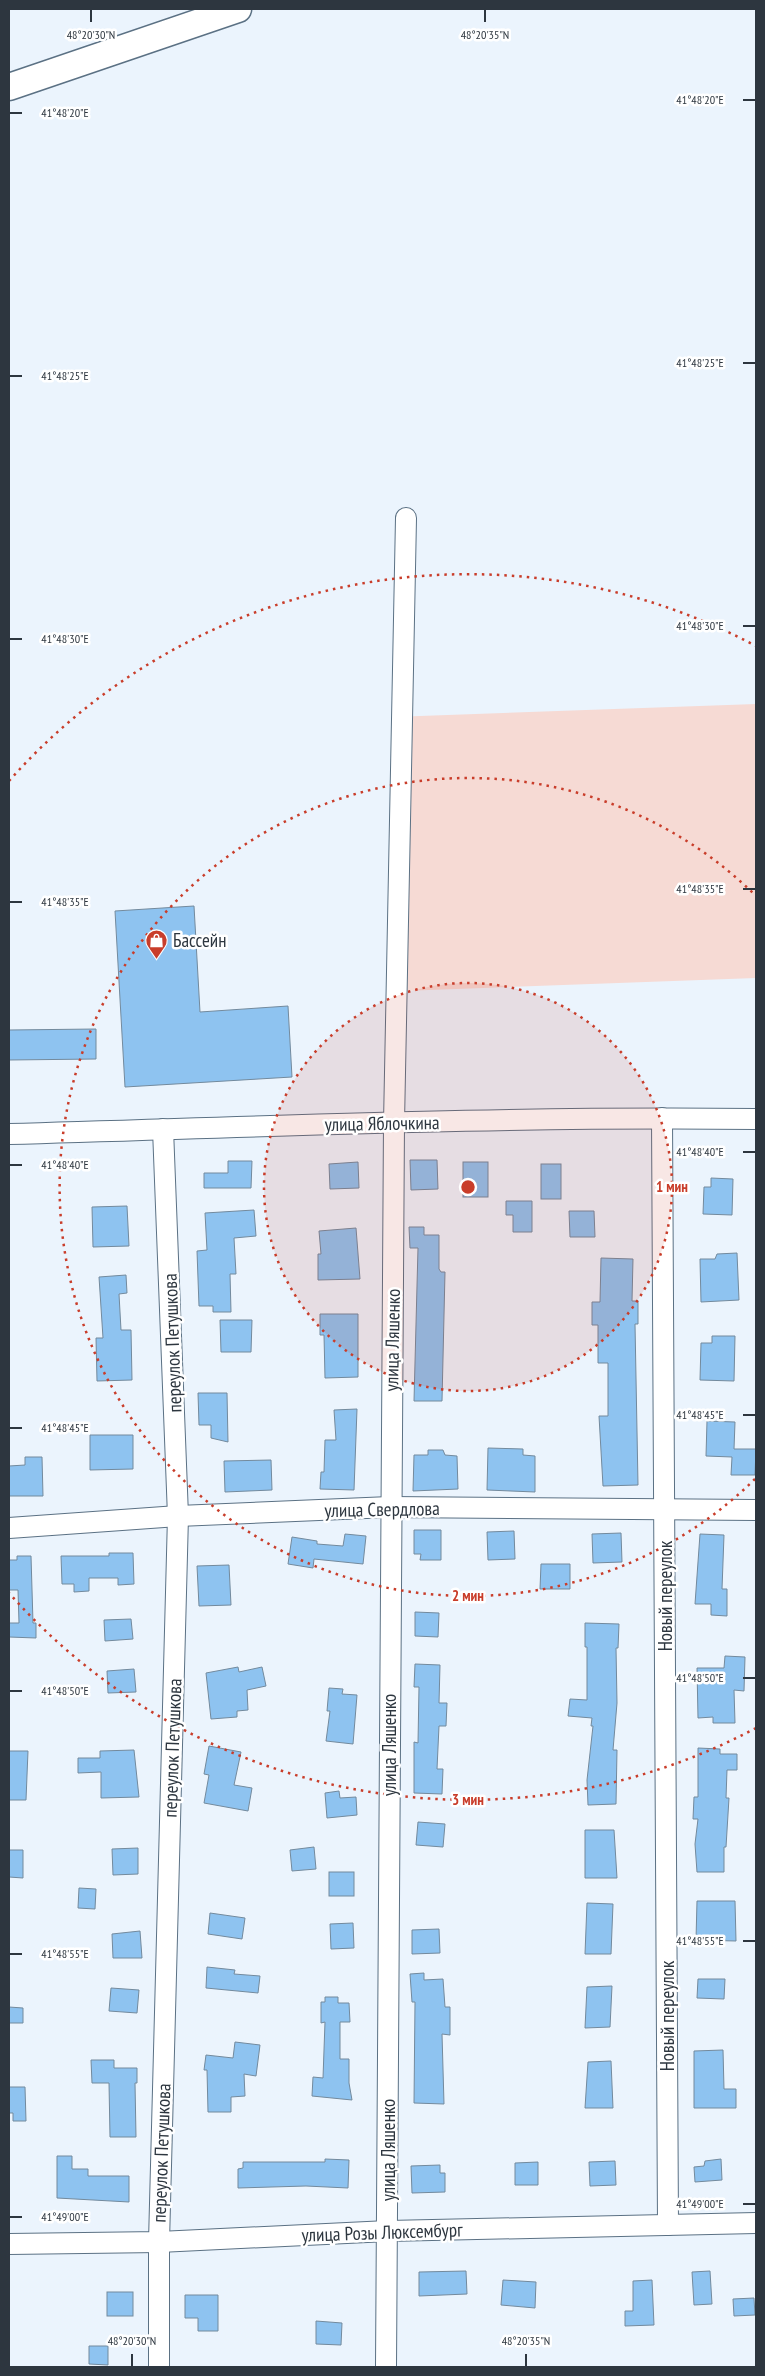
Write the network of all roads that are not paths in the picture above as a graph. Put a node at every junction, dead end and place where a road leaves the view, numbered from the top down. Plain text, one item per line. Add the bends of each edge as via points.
1 (238, 9) edge
2 (13, 88) edge
3 (406, 518) dead end
4 (662, 1118) junction
5 (756, 1119) edge
6 (394, 1123) junction
7 (164, 1130) junction
8 (9, 1134) edge
9 (390, 1507) junction
10 (665, 1508) junction
11 (756, 1510) edge
12 (178, 1516) junction
13 (9, 1528) edge
14 (756, 2223) edge
15 (668, 2225) junction
16 (388, 2231) junction
17 (159, 2242) junction
18 (9, 2244) edge
19 (159, 2367) edge
20 (386, 2367) edge

1 - 2 main road
3 - 6 street, улица Ляшенко
4 - 5 street, улица Яблочкина
4 - 6 street, улица Яблочкина
4 - 10 street, Новый переулок
6 - 7 street, улица Яблочкина
6 - 9 street, улица Ляшенко
7 - 8 street, улица Яблочкина
7 - 12 street, переулок Петушкова
9 - 10 street, улица Свердлова
9 - 12 street, улица Свердлова
9 - 16 street, улица Ляшенко
10 - 11 street, улица Свердлова
10 - 15 street, Новый переулок
12 - 13 street, улица Свердлова
12 - 17 street, переулок Петушкова
14 - 15 street, улица Розы Люксембург
15 - 16 street, улица Розы Люксембург
16 - 17 street, улица Розы Люксембург
16 - 20 street, улица Ляшенко
17 - 18 street, улица Розы Люксембург
17 - 19 street, переулок Петушкова

